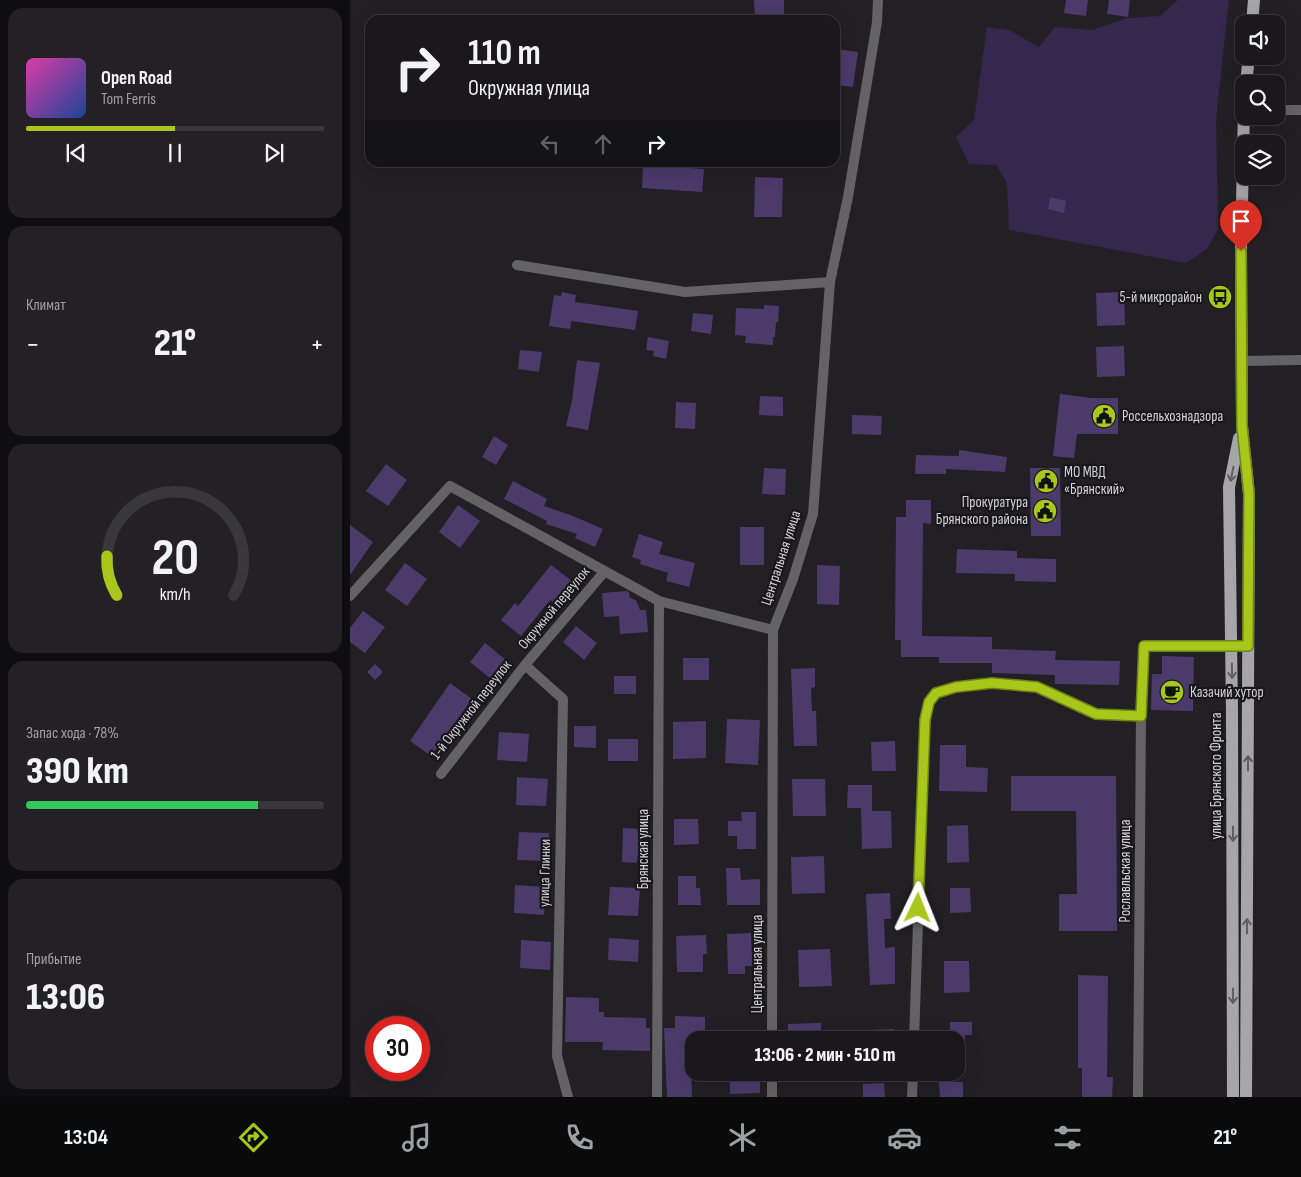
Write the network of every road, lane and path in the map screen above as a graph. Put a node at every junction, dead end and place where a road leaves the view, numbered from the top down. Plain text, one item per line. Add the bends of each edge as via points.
1 (878, 0) edge
2 (1254, 0) edge
3 (1253, 15) edge
4 (1285, 110) edge
5 (1301, 110) edge
6 (1244, 125) edge
7 (516, 265) dead end
8 (830, 282) junction
9 (1242, 360) junction
10 (1301, 360) edge
11 (1242, 426) junction
12 (605, 571) junction
13 (350, 596) edge
14 (659, 601) junction
15 (773, 630) junction
16 (1231, 646) junction
17 (1248, 646) junction
18 (525, 665) junction
19 (1141, 716) junction
20 (441, 774) dead end
21 (772, 1031) edge
22 (914, 1031) edge
23 (772, 1081) edge
24 (913, 1081) edge
25 (568, 1097) edge
26 (656, 1097) edge
27 (772, 1097) edge
28 (912, 1097) edge
29 (1138, 1097) edge
30 (1234, 1097) edge
31 (1246, 1097) edge

1 - 8 street, Центральная улица via 848,197
2 - 3 main road
4 - 5 street
6 - 9 main road, улица Брянского Фронта
7 - 8 street via 685,292
8 - 15 street, Центральная улица via 813,514
9 - 10 street
9 - 11 main road, улица Брянского Фронта
11 -> 16 main road, улица Брянского Фронта via 1229,487
11 - 17 main road, улица Брянского Фронта via 1249,494
12 - 13 street via 450,486
12 - 14 street
12 - 18 street, Окружной переулок
14 - 15 street
14 - 26 street, Брянская улица
15 - 21 street, Центральная улица
16 - 17 street
16 - 19 street, Рославльская улица via 1144,646
16 -> 30 main road, улица Брянского Фронта
31 -> 17 main road, улица Брянского Фронта
18 - 20 street, 1-й Окружной переулок
18 - 25 street, улица Глинки via 563,699 557,1056
19 - 22 street via 1096,714 1037,687 992,683 936,693 929,702 925,720
19 - 29 street, Рославльская улица
23 - 27 street
24 - 28 street

